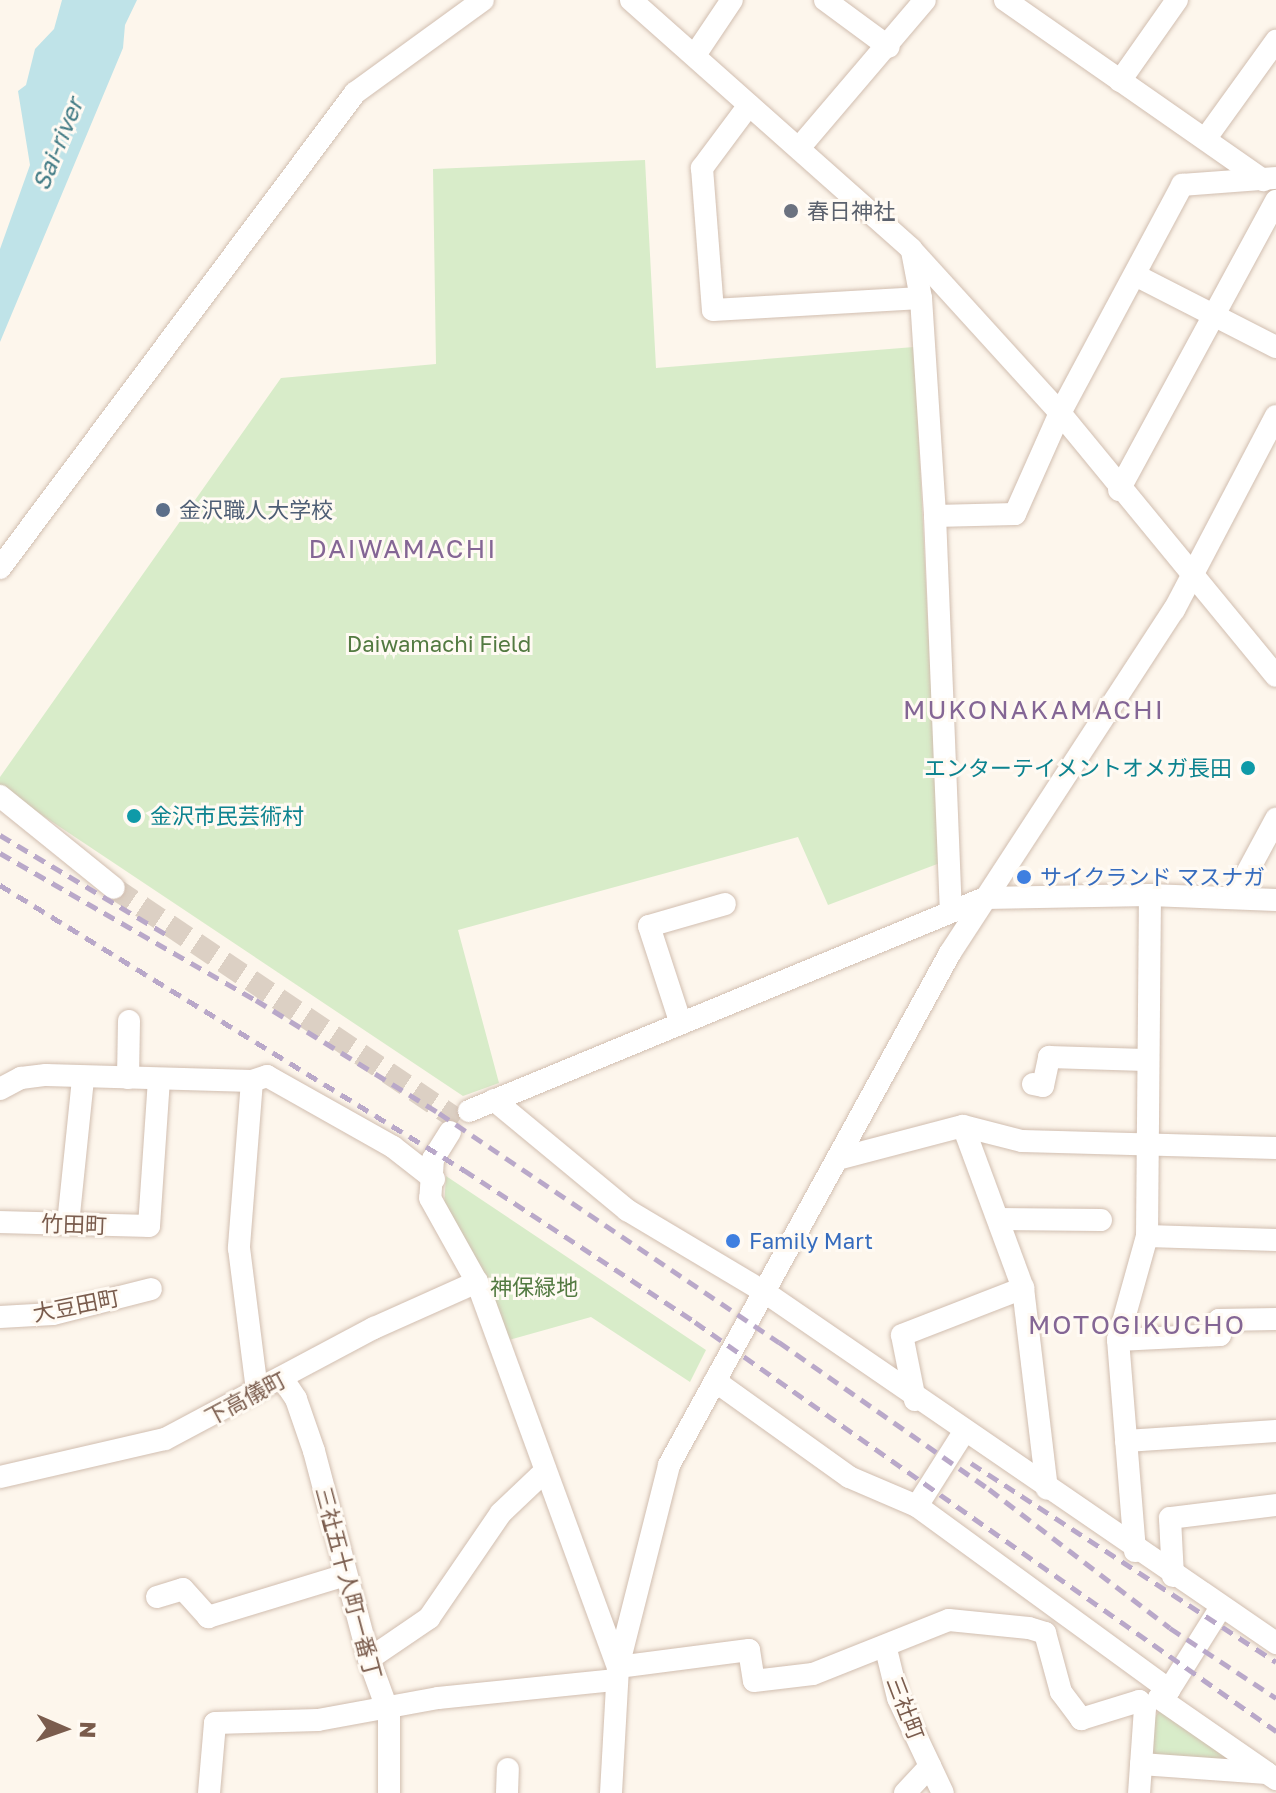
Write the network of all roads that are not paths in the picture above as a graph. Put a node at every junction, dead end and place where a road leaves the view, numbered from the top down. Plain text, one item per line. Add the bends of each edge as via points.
1 (483, 0) edge
2 (631, 0) edge
3 (732, 0) edge
4 (825, 0) edge
5 (925, 0) edge
6 (1005, 0) edge
7 (1177, 0) edge
8 (1276, 41) edge
9 (889, 47) junction
10 (695, 55) junction
11 (1120, 81) junction
12 (749, 105) junction
13 (1206, 138) junction
14 (799, 148) junction
15 (1269, 179) edge
16 (1276, 201) edge
17 (911, 249) junction
18 (1137, 276) junction
19 (921, 298) junction
20 (1216, 317) junction
21 (1276, 347) edge
22 (1060, 413) junction
23 (1276, 416) edge
24 (1119, 490) junction
25 (935, 516) junction
26 (0, 568) edge
27 (1192, 573) junction
28 (1276, 676) edge
29 (0, 796) edge
30 (1276, 819) edge
31 (114, 888) tunnel mouth
32 (1150, 895) junction
33 (1234, 897) junction
34 (985, 898) junction
35 (1276, 900) edge
36 (725, 904) dead end
37 (951, 912) junction
38 (917, 1016) junction
39 (129, 1021) dead end
40 (680, 1021) junction
41 (939, 1024) dead end
42 (1145, 1060) junction
43 (83, 1078) junction
44 (128, 1078) junction
45 (159, 1079) junction
46 (252, 1081) junction
47 (1033, 1084) dead end
48 (0, 1089) edge
49 (494, 1100) junction
50 (469, 1111) dead end
51 (963, 1126) junction
52 (450, 1132) dead end
53 (1146, 1145) junction
54 (1276, 1148) edge
55 (837, 1159) junction
56 (434, 1179) junction
57 (998, 1219) junction
58 (1101, 1220) dead end
59 (0, 1222) edge
60 (68, 1224) junction
61 (1147, 1236) junction
62 (1276, 1240) edge
63 (477, 1282) junction
64 (1023, 1288) junction
65 (151, 1289) dead end
66 (766, 1293) junction
67 (0, 1317) edge
68 (1276, 1319) edge
69 (1118, 1340) junction
70 (282, 1378) junction
71 (715, 1381) junction
72 (257, 1391) junction
73 (915, 1400) junction
74 (1276, 1431) edge
75 (964, 1432) junction
76 (1126, 1441) junction
77 (543, 1473) junction
78 (0, 1477) edge
79 (1047, 1489) junction
80 (1276, 1505) edge
81 (917, 1506) junction
82 (1135, 1551) junction
83 (345, 1575) junction
84 (1173, 1576) junction
85 (1036, 1589) junction
86 (157, 1597) dead end
87 (1221, 1607) junction
88 (1032, 1629) junction
89 (1276, 1643) edge
90 (886, 1649) junction
91 (369, 1659) junction
92 (617, 1673) junction
93 (1153, 1699) junction
94 (384, 1709) junction
95 (1141, 1764) junction
96 (930, 1766) junction
97 (508, 1769) dead end
98 (1271, 1776) edge
99 (209, 1793) edge
100 (389, 1793) edge
101 (507, 1793) edge
102 (611, 1793) edge
103 (905, 1793) edge
104 (943, 1793) edge
105 (1139, 1793) edge

1 - 26 street via 355,93
2 - 10 street
3 - 10 street
4 - 9 street
5 - 9 street
6 - 11 street
7 - 11 street
8 - 13 street
9 - 14 street
10 - 12 street
11 - 13 street
12 - 14 street
12 - 19 street via 702,168 713,310
13 - 15 street
14 - 17 street
15 - 18 street via 1182,185
16 - 20 street
17 - 19 street
17 - 22 street
18 - 20 street
18 - 22 street
19 - 25 street
20 - 21 street
20 - 24 street
22 - 24 street
22 - 25 street via 1015,514
23 - 27 street
24 - 27 street
25 - 37 street
27 - 28 street
27 - 34 street via 1174,610
29 - 31 street
30 - 33 street
32 - 33 street
32 - 34 street
32 - 42 street
33 - 35 street
34 - 37 street
34 - 38 street
36 - 40 street via 649,926
37 - 40 street
38 - 41 street
38 - 55 street
39 - 44 street
40 - 49 street
42 - 47 street via 1049,1057 1043,1086
42 - 53 street
43 - 44 street
43 - 48 street via 21,1078
43 - 60 street
44 - 45 street
45 - 46 street
45 - 60 street, 竹田町 via 149,1226
46 - 56 street via 267,1076 393,1147
46 - 72 street via 239,1248
49 - 50 street
49 - 66 street via 627,1210
51 - 53 street via 1022,1141
51 - 55 street
51 - 57 street
52 - 56 street via 433,1159
53 - 54 street
53 - 61 street
55 - 66 street
56 - 63 street via 430,1198
57 - 58 street
57 - 64 street
59 - 60 street, 竹田町
61 - 62 street
61 - 69 street
63 - 70 street, 下高儀町
63 - 77 street
64 - 73 street via 902,1335
64 - 79 street
65 - 67 street, 大豆田町 via 53,1314
66 - 71 street
66 - 73 street
68 - 69 street via 1219,1320 1220,1335
69 - 76 street
70 - 72 street, 下高儀町
70 - 83 street, 三社五十人町一番丁 via 296,1399 314,1451
71 - 81 street via 849,1477
71 - 92 street via 669,1465
72 - 78 street, 下高儀町 via 165,1439
73 - 75 street
74 - 76 street
75 - 79 street
75 - 81 street
76 - 82 street
77 - 91 street via 501,1513 429,1618
77 - 92 street
79 - 82 street
80 - 84 street via 1170,1518
81 - 85 street
82 - 84 street
83 - 86 street via 208,1617 183,1589
83 - 91 street, 三社五十人町一番丁
84 - 87 street
85 - 88 street
85 - 93 street
87 - 89 street
87 - 93 street
88 - 90 street via 949,1620
88 - 93 street via 1045,1633 1061,1692 1081,1719
90 - 92 street via 813,1674 754,1681 749,1650
90 - 96 street, 三社町 via 898,1698
91 - 94 street, 三社五十人町一番丁
92 - 94 street
92 - 102 street
93 - 95 street
93 - 98 street
94 - 99 street via 211,1728
94 - 100 street, 三社五十人町一番丁 via 389,1714
95 - 98 street
95 - 105 street
96 - 103 street
96 - 104 street, 三社町
97 - 101 street

